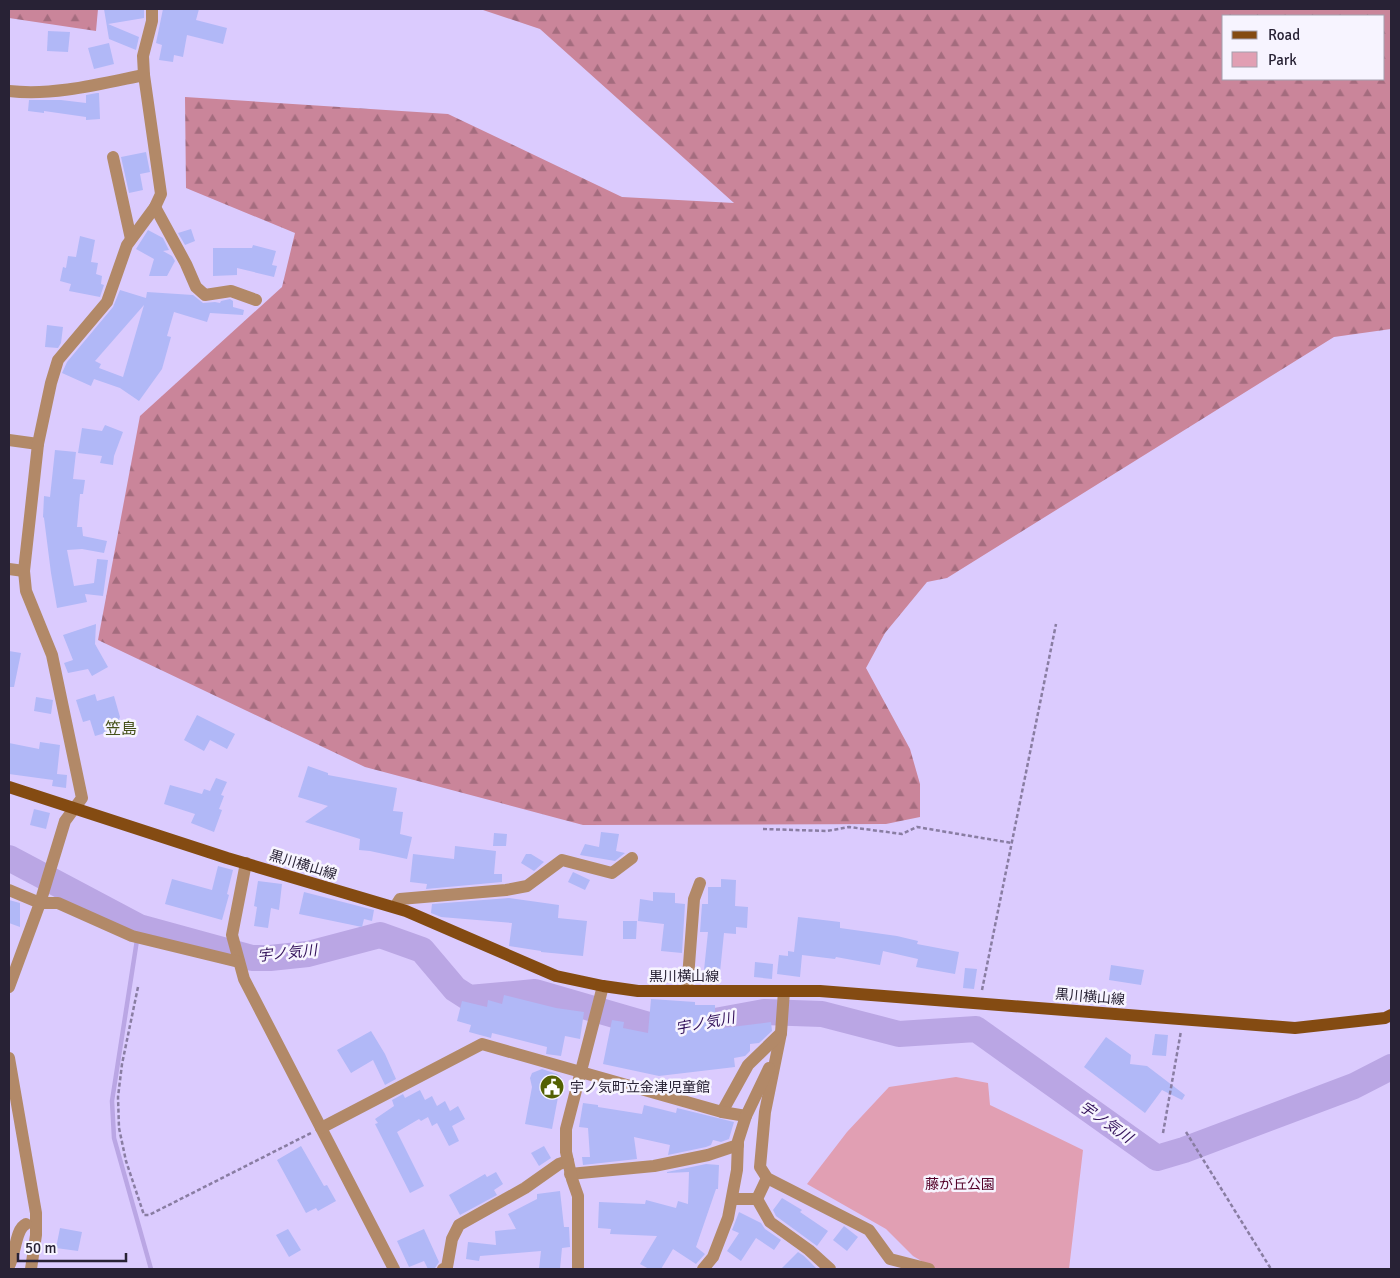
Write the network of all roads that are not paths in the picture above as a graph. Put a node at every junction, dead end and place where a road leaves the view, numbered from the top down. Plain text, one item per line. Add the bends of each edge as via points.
1 (152, 9) edge
2 (144, 75) junction
3 (9, 92) edge
4 (113, 157) dead end
5 (155, 207) junction
6 (131, 239) junction
7 (256, 300) dead end
8 (9, 440) edge
9 (38, 444) junction
10 (9, 569) edge
11 (24, 571) junction
12 (9, 787) edge
13 (75, 808) junction
14 (632, 858) dead end
15 (246, 863) junction
16 (700, 883) dead end
17 (9, 890) edge
18 (40, 903) junction
19 (395, 907) junction
20 (238, 960) junction
21 (603, 986) junction
22 (9, 988) edge
23 (687, 991) junction
24 (784, 996) junction
25 (1391, 1015) edge
26 (781, 1033) junction
27 (778, 1051) junction
28 (9, 1058) edge
29 (580, 1071) junction
30 (722, 1112) junction
31 (746, 1116) junction
32 (321, 1128) junction
33 (738, 1145) junction
34 (568, 1161) junction
35 (570, 1174) junction
36 (767, 1178) junction
37 (732, 1199) junction
38 (757, 1199) junction
39 (26, 1224) dead end
40 (9, 1266) edge
41 (32, 1269) edge
42 (394, 1269) edge
43 (443, 1269) edge
44 (578, 1269) edge
45 (703, 1269) edge
46 (830, 1269) edge
47 (929, 1269) edge

1 - 2 street via 143,56
2 - 3 street via 29,94
2 - 5 street via 161,194
4 - 6 street
5 - 6 street
5 - 7 street via 196,287 205,294 231,291
6 - 9 street via 107,302 58,360
8 - 9 street
9 - 11 street
10 - 11 street
11 - 13 street via 26,591 52,655 82,798
12 - 13 main road, 黒川横山線
13 - 15 main road, 黒川横山線
13 - 18 street via 65,821
14 - 19 street via 612,873 562,860 527,886 400,899
15 - 19 main road, 黒川横山線
15 - 20 street via 232,935
16 - 23 street via 694,899
17 - 18 street
18 - 20 street via 58,903 137,937
18 - 22 street
19 - 21 main road, 黒川横山線 via 556,976
20 - 32 street via 244,978
21 - 23 main road, 黒川横山線 via 638,991
21 - 29 street
23 - 24 main road, 黒川横山線
24 - 25 main road, 黒川横山線 via 820,991 1295,1028
24 - 26 street
26 - 27 street
26 - 30 street via 748,1065
27 - 31 street
27 - 36 street via 765,1112 760,1167
28 - 41 street via 36,1213
29 - 30 street
29 - 32 street via 482,1044
29 - 34 street via 566,1129
30 - 31 street
31 - 33 street
32 - 42 street
33 - 35 street via 654,1166
33 - 37 street
34 - 35 street
34 - 43 street via 459,1225 452,1239 447,1267
35 - 44 street via 578,1196
36 - 38 street
36 - 47 street via 868,1230 890,1259
37 - 38 street
37 - 45 street via 713,1257
38 - 46 street via 770,1222
39 - 40 street via 19,1232

